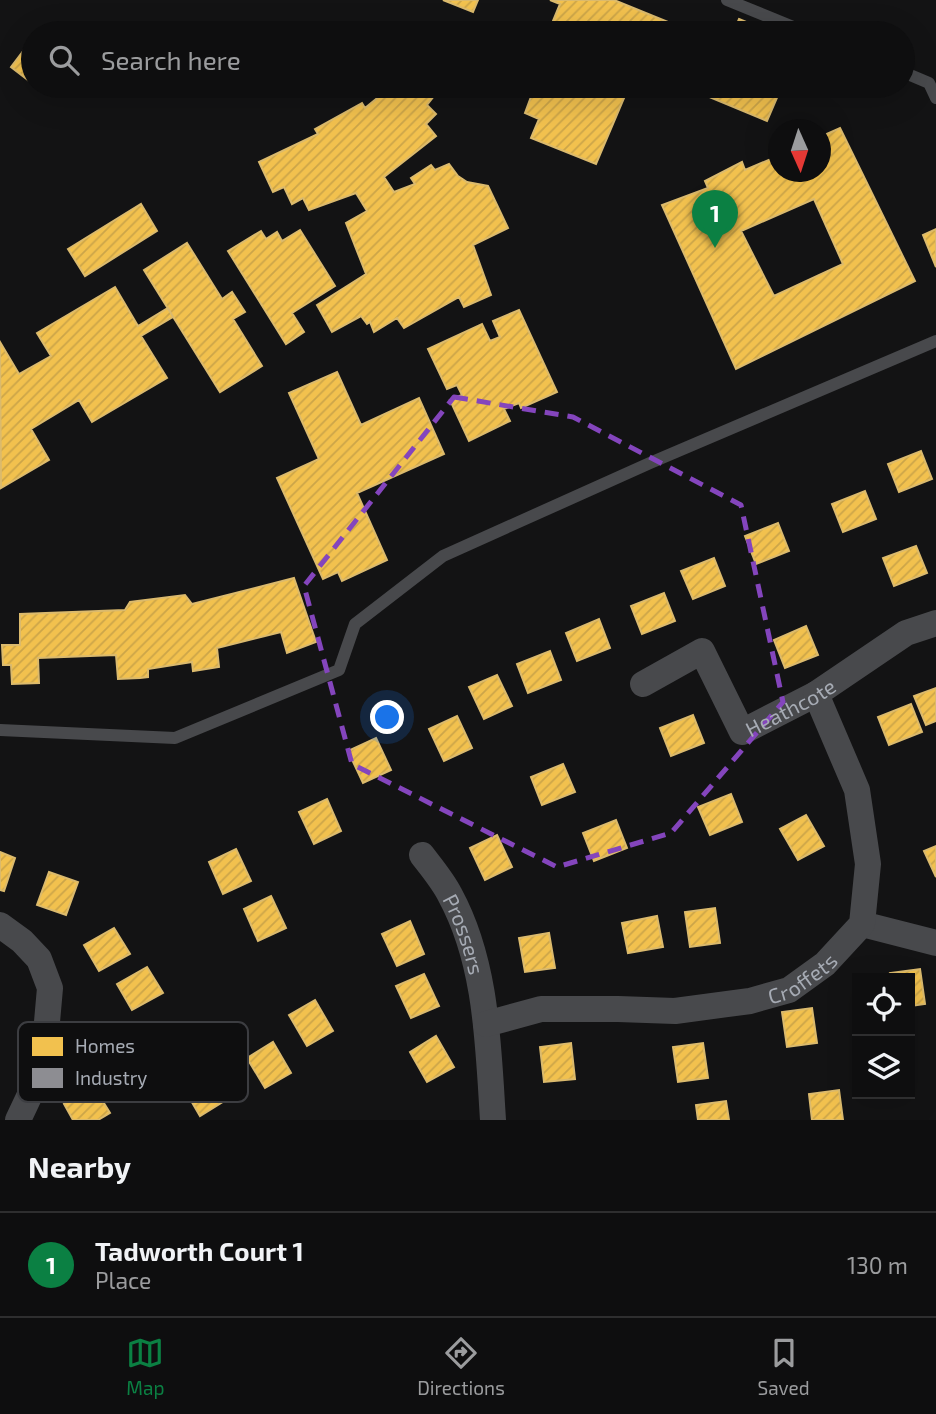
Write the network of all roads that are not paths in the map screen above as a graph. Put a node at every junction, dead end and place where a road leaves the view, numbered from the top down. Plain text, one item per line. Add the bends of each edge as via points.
1 (727, 0) edge
2 (779, 21) edge
3 (915, 77) edge
4 (936, 98) edge
5 (936, 341) edge
6 (936, 623) edge
7 (643, 684) dead end
8 (816, 694) junction
9 (0, 730) edge
10 (422, 855) dead end
11 (862, 924) junction
12 (0, 925) edge
13 (936, 943) edge
14 (47, 1022) edge
15 (486, 1024) junction
16 (26, 1102) edge
17 (18, 1120) edge
18 (493, 1120) edge

1 - 2 lane
3 - 4 lane via 929,83
5 - 9 lane via 443,556 355,624 339,670 302,686 175,738
6 - 8 street, Heathcote via 906,633
7 - 8 street, Heathcote via 702,651 742,732
8 - 11 street via 857,790 868,864
10 - 15 street, Prossers via 450,894 472,946
11 - 13 street
11 - 15 street, Croffets via 825,964 789,990 750,1001 675,1011 541,1009
12 - 14 street via 39,959 50,988
15 - 18 street, Prossers
16 - 17 street

